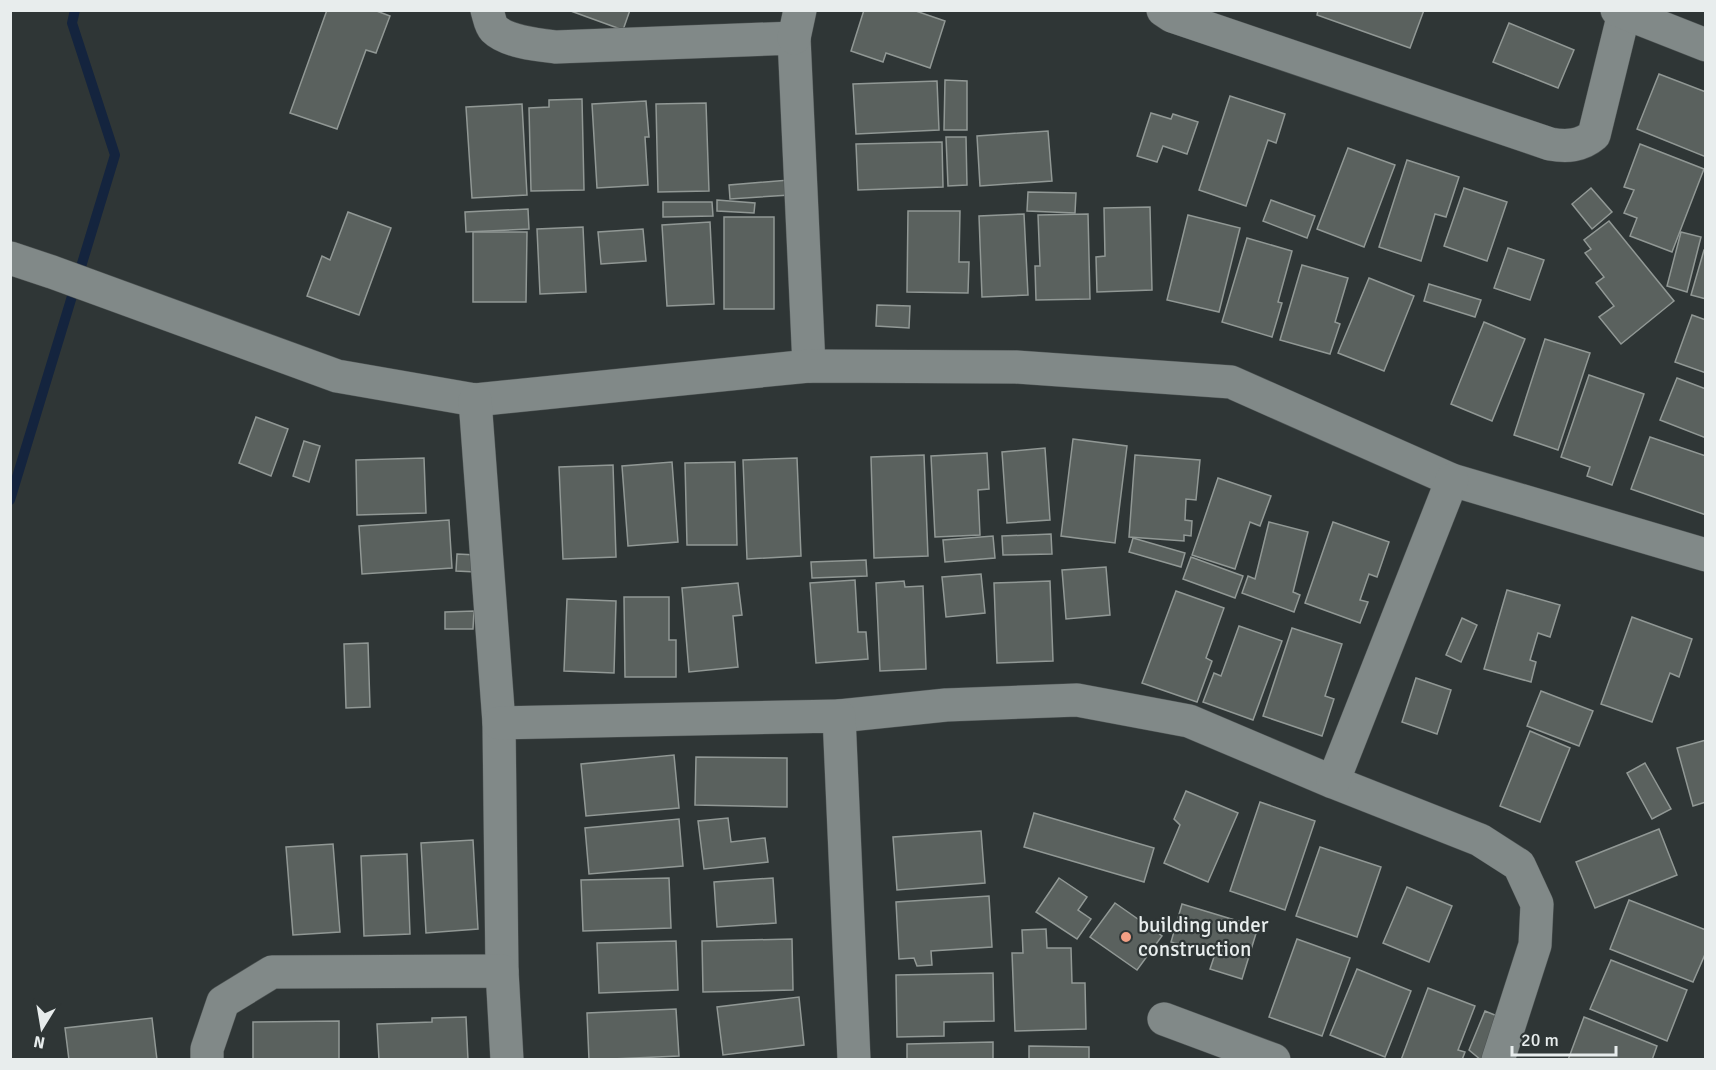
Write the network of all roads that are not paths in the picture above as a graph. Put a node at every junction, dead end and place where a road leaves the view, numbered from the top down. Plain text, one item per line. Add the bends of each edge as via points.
1 (487, 10) edge
2 (1163, 10) edge
3 (1620, 12) edge
4 (797, 24) edge
5 (1706, 45) edge
6 (10, 258) edge
7 (809, 366) junction
8 (475, 400) junction
9 (1452, 480) junction
10 (1706, 555) edge
11 (839, 716) junction
12 (499, 723) junction
13 (1334, 782) junction
14 (502, 971) junction
15 (1164, 1019) dead end
16 (207, 1059) edge
17 (507, 1059) edge
18 (854, 1059) edge
19 (1274, 1059) edge
20 (1498, 1059) edge

1 - 4 street via 494,28 510,38 556,47
2 - 3 street via 1563,147 1578,145 1594,135
3 - 5 street
4 - 7 street
6 - 8 street via 337,376
7 - 8 street
7 - 9 street via 1016,367 1231,382
8 - 12 street
9 - 10 street
9 - 13 street
11 - 12 street
11 - 13 street via 946,705 1077,700 1189,721
11 - 18 street
12 - 14 street
13 - 20 street via 1480,840 1519,865 1537,904 1535,945
14 - 16 street via 272,972 223,1002
14 - 17 street
15 - 19 street

